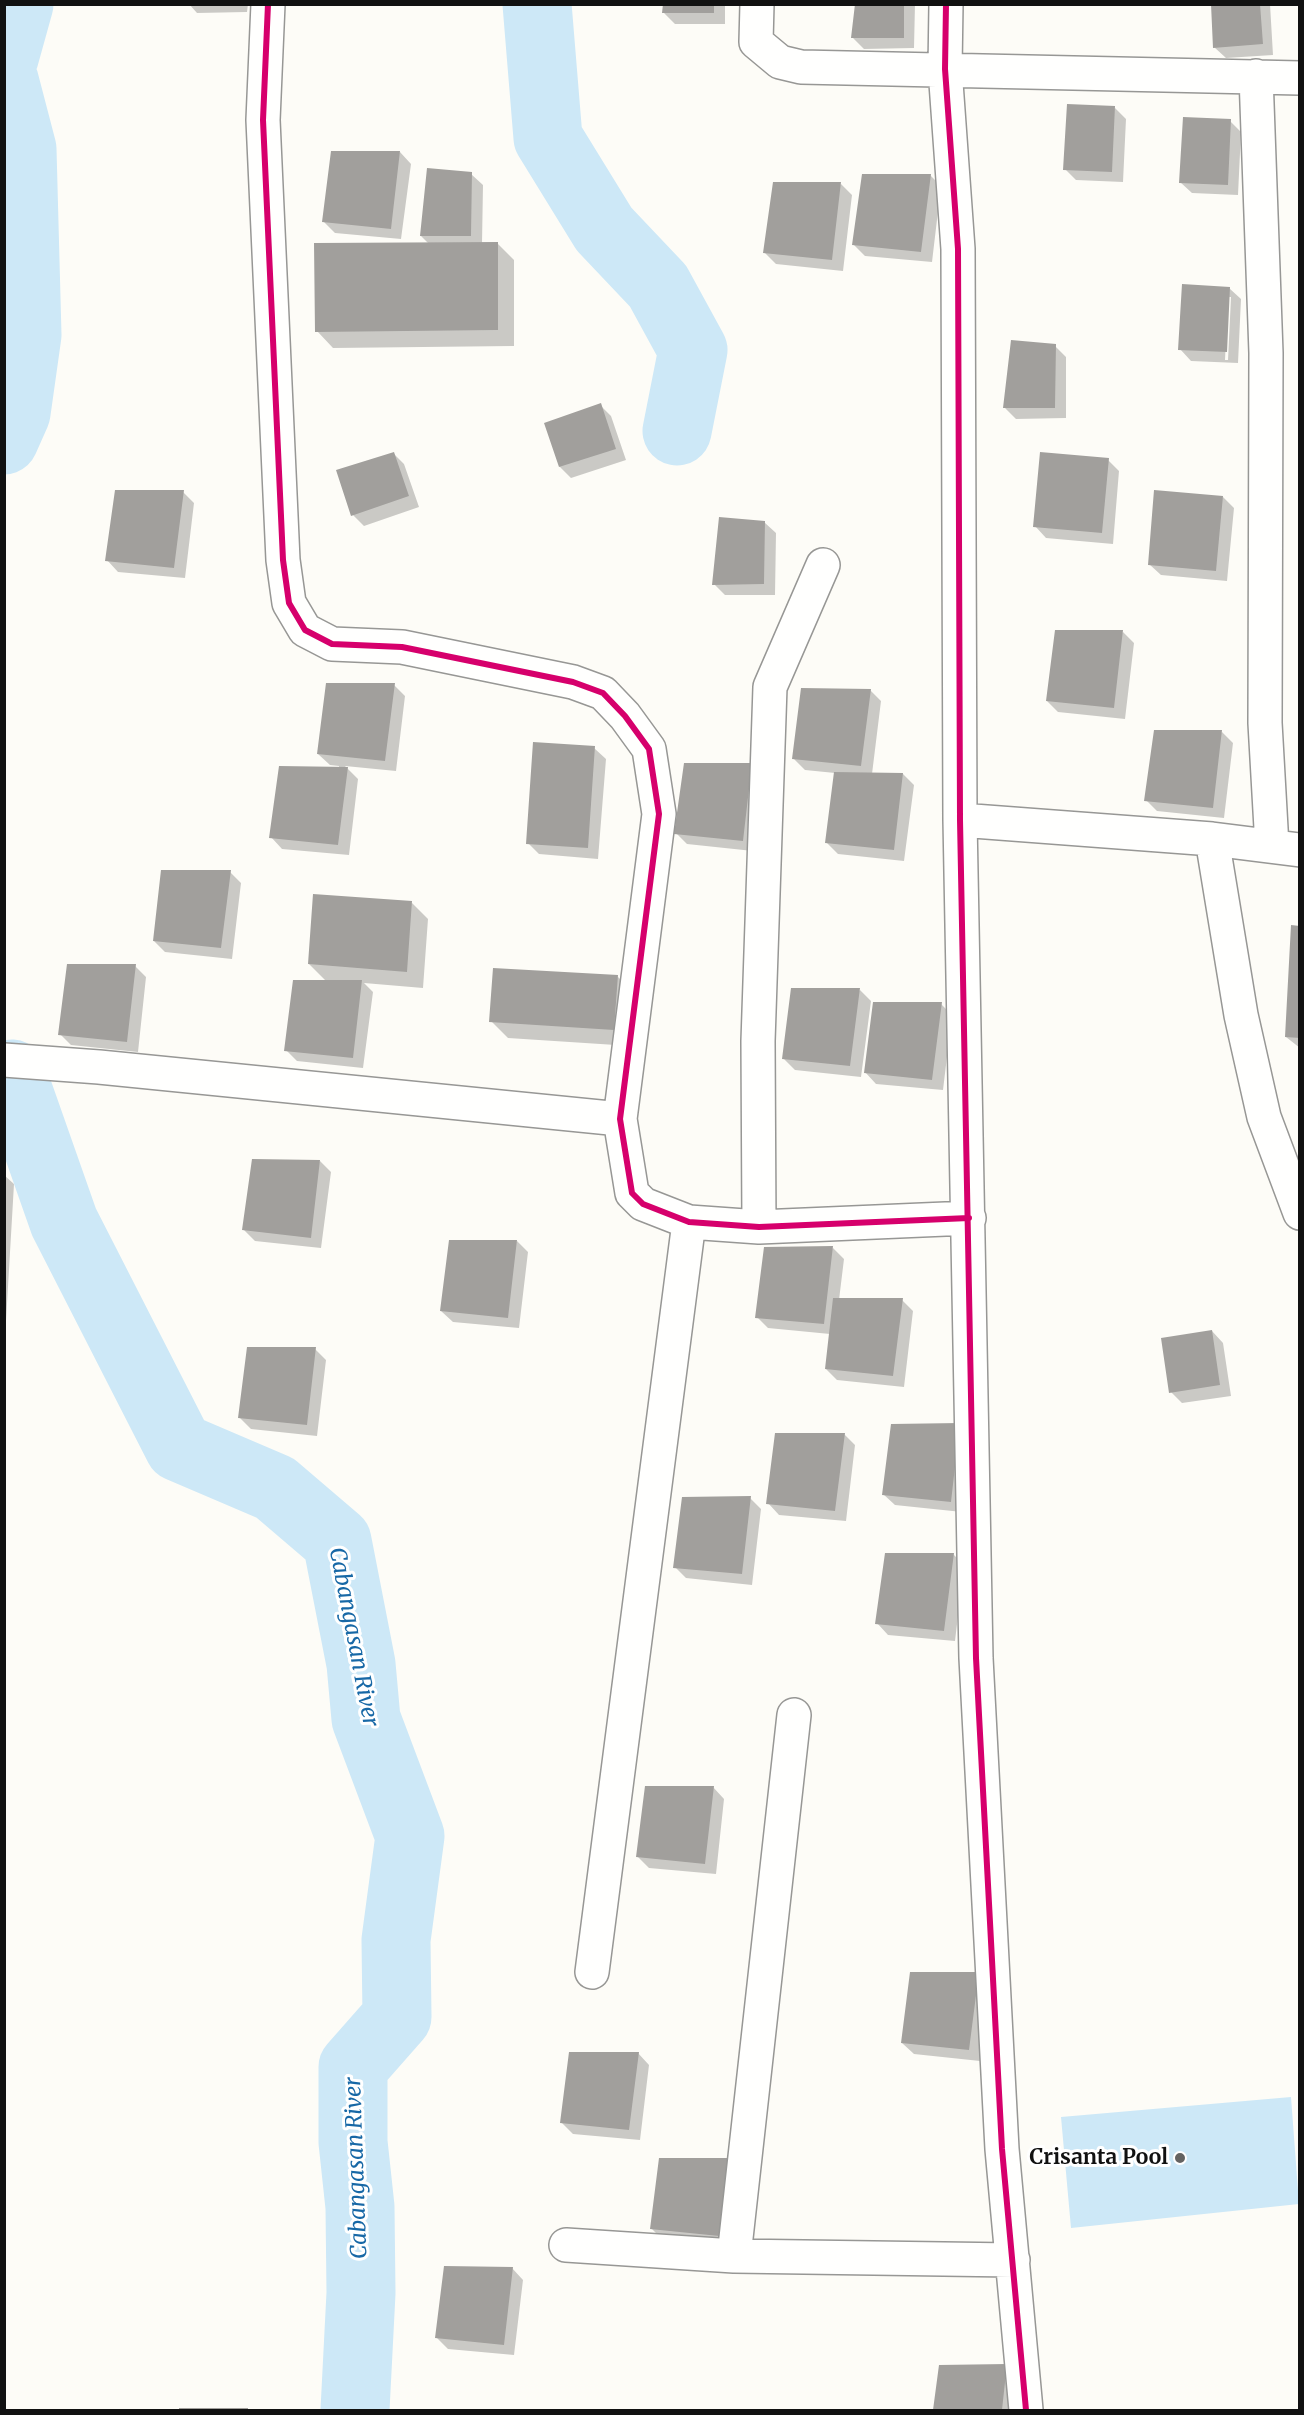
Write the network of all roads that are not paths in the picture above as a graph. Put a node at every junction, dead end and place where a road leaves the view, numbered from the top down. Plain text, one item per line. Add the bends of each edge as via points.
1 (268, 4) edge
2 (757, 4) edge
3 (946, 4) edge
4 (945, 69) junction
5 (1256, 76) junction
6 (1299, 78) edge
7 (823, 565) dead end
8 (960, 820) junction
9 (1212, 839) junction
10 (1286, 848) edge
11 (4, 1060) edge
12 (620, 1119) junction
13 (1299, 1213) edge
14 (969, 1218) junction
15 (689, 1222) junction
16 (759, 1227) junction
17 (794, 1715) dead end
18 (592, 1972) dead end
19 (566, 2245) dead end
20 (734, 2256) junction
21 (1013, 2260) junction
22 (1026, 2410) edge

1 - 12 street via 263,120 283,560 289,603 305,630 332,644 402,647 573,682 603,693 649,749 659,814
2 - 4 street via 756,42 780,62 801,67
3 - 4 street
4 - 5 street
4 - 8 street via 958,249
5 - 6 street
5 - 10 street via 1266,353 1265,723
7 - 16 street via 770,687 758,1041
8 - 9 street
8 - 14 street
9 - 10 street
9 - 13 street via 1264,1117
11 - 12 street via 99,1066
12 - 15 street via 632,1193 643,1204
14 - 16 street
14 - 21 street via 976,1658 1002,2149
15 - 16 street
15 - 18 street
17 - 20 street
19 - 20 street
20 - 21 street
21 - 22 street

